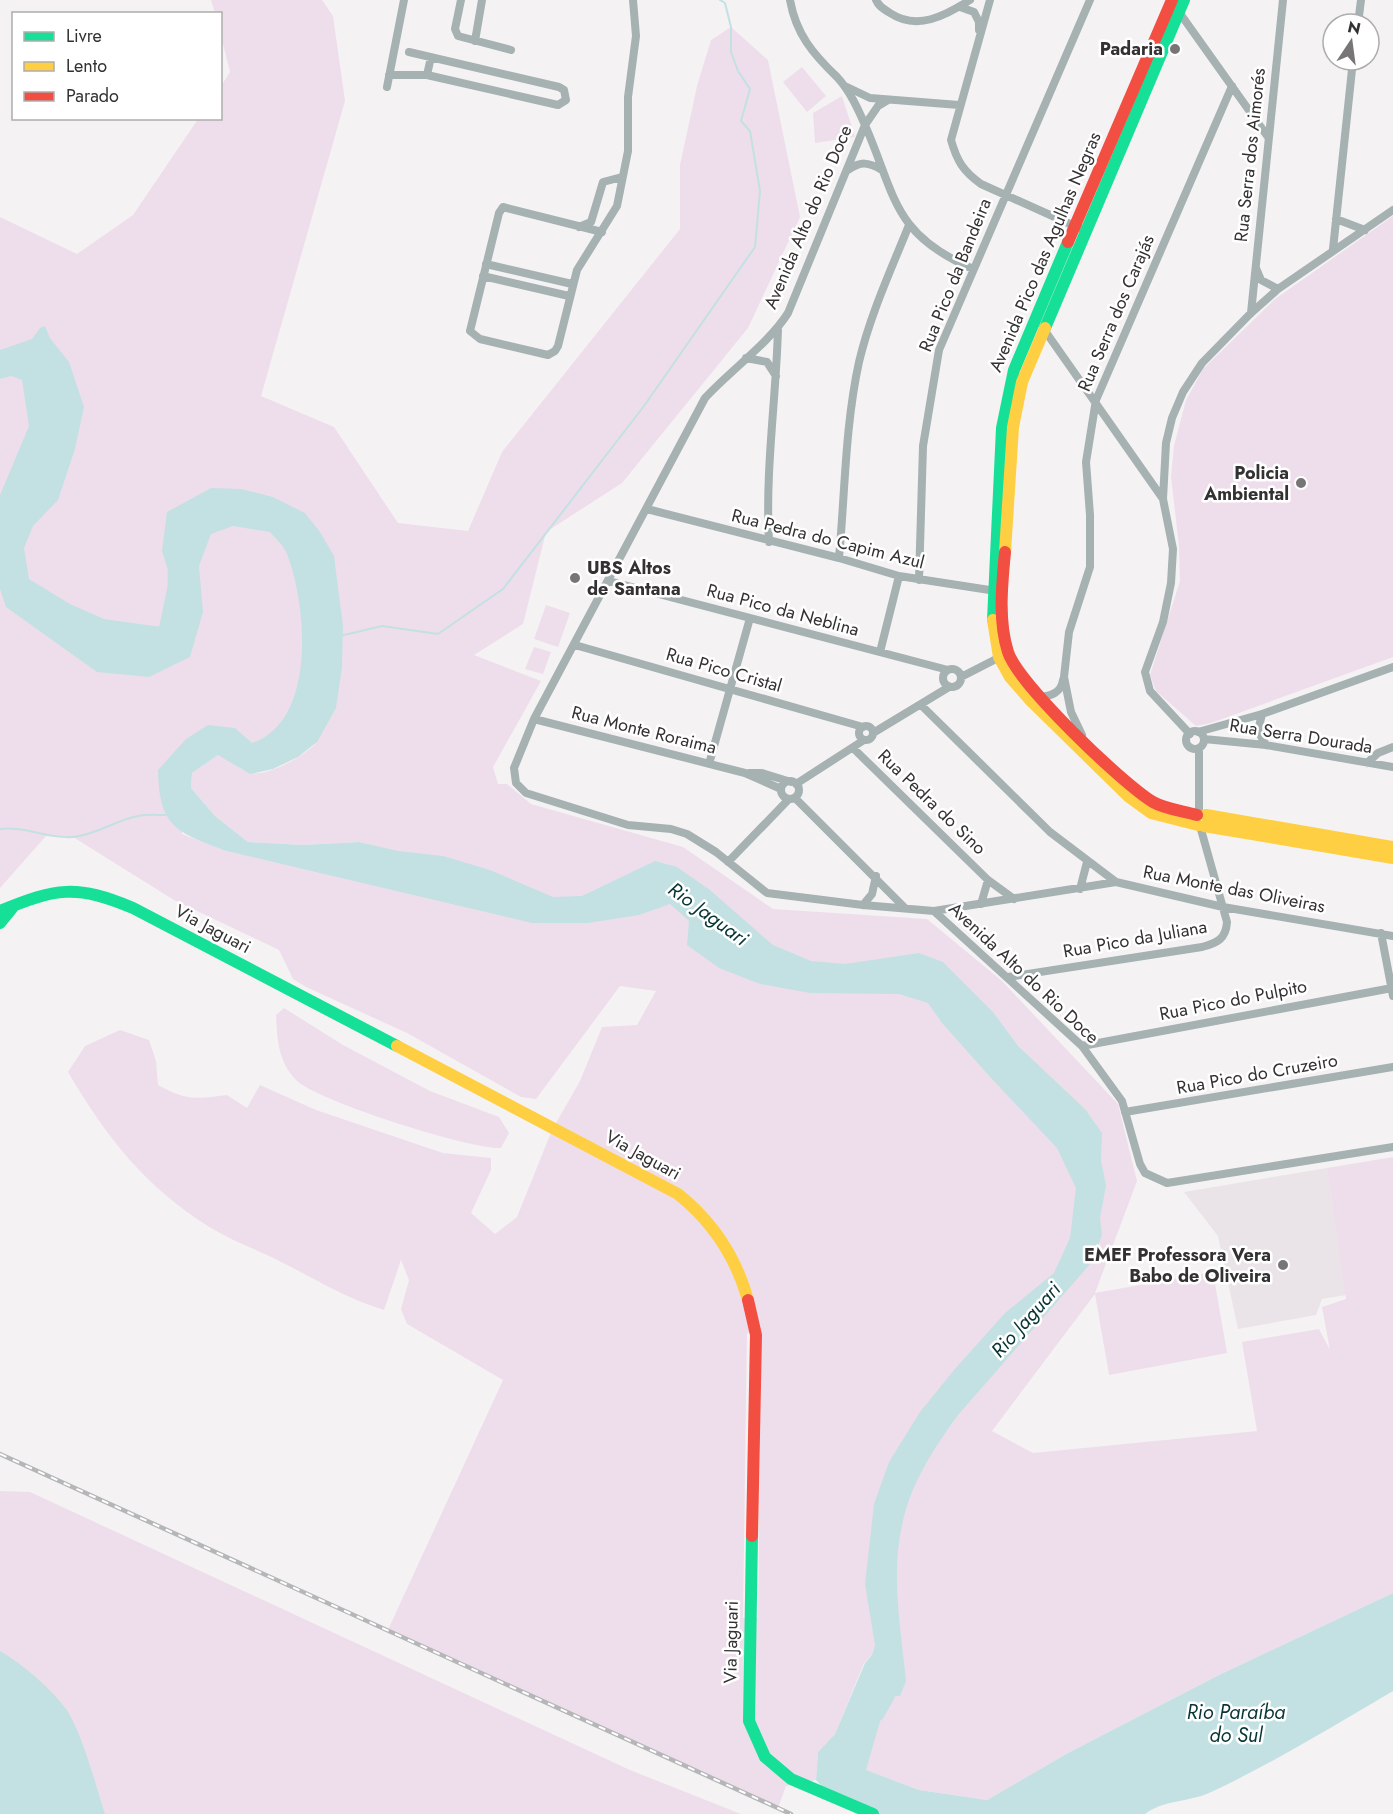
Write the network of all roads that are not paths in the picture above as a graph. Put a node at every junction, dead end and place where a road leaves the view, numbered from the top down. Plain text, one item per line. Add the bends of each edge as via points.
1 (404, 0) edge
2 (461, 0) edge
3 (482, 0) edge
4 (633, 0) edge
5 (790, 0) edge
6 (876, 0) edge
7 (970, 0) edge
8 (990, 0) edge
9 (1090, 0) edge
10 (1172, 0) edge
11 (1283, 0) edge
12 (1182, 6) edge
13 (959, 7) junction
14 (979, 36) junction
15 (475, 41) junction
16 (512, 50) dead end
17 (409, 52) dead end
18 (431, 57) junction
19 (1352, 72) edge
20 (389, 75) junction
21 (427, 75) junction
22 (838, 78) junction
23 (1232, 86) junction
24 (387, 87) dead end
25 (888, 100) junction
26 (959, 105) junction
27 (865, 125) junction
28 (1268, 137) junction
29 (882, 170) junction
30 (848, 171) junction
31 (622, 177) junction
32 (1005, 194) junction
33 (1393, 210) edge
34 (1336, 219) junction
35 (909, 225) junction
36 (579, 227) junction
37 (1079, 228) junction
38 (1365, 230) junction
39 (602, 232) junction
40 (1334, 249) junction
41 (486, 264) junction
42 (1254, 264) junction
43 (973, 269) junction
44 (483, 276) junction
45 (572, 284) junction
46 (1278, 289) junction
47 (569, 296) junction
48 (1251, 313) junction
49 (1043, 327) junction
50 (778, 329) junction
51 (746, 358) junction
52 (777, 378) junction
53 (1096, 400) junction
54 (1163, 499) junction
55 (646, 509) junction
56 (769, 542) junction
57 (839, 558) junction
58 (899, 576) junction
59 (919, 580) junction
60 (609, 581) junction
61 (998, 591) junction
62 (750, 618) junction
63 (575, 645) junction
64 (879, 652) junction
65 (1003, 655) junction
66 (1393, 667) edge
67 (955, 673) junction
68 (1064, 677) junction
69 (949, 687) junction
70 (731, 690) junction
71 (1039, 697) junction
72 (921, 705) junction
73 (1262, 714) junction
74 (534, 719) junction
75 (863, 727) junction
76 (873, 733) junction
77 (1198, 735) junction
78 (1083, 738) junction
79 (864, 740) junction
80 (1266, 745) junction
81 (1189, 746) junction
82 (1393, 747) edge
83 (853, 748) junction
84 (1199, 748) junction
85 (1367, 763) junction
86 (709, 764) junction
87 (1198, 767) junction
88 (1393, 767) edge
89 (745, 773) junction
90 (794, 783) junction
91 (781, 789) junction
92 (792, 798) junction
93 (1201, 820) junction
94 (1393, 847) edge
95 (1393, 858) edge
96 (728, 862) junction
97 (1087, 862) junction
98 (876, 876) junction
99 (988, 880) junction
100 (1116, 882) junction
101 (1080, 889) junction
102 (1014, 899) junction
103 (981, 904) junction
104 (863, 905) junction
105 (14, 906) junction
106 (1223, 907) junction
107 (905, 908) junction
108 (0, 911) edge
109 (934, 911) junction
110 (0, 923) edge
111 (1381, 933) junction
112 (1393, 936) edge
113 (1008, 978) junction
114 (1392, 992) edge
115 (1082, 1046) junction
116 (1393, 1067) edge
117 (1125, 1112) junction
118 (1393, 1147) edge
119 (873, 1814) edge

1 - 20 street
2 - 15 street via 456,33
3 - 15 street
4 - 31 street via 636,36 628,97 628,151
5 - 22 street, Avenida Alto do Rio Doce via 802,38
6 - 13 street via 903,22 927,21
7 - 13 street
8 - 14 street
9 - 32 street, Rua Pico da Bandeira
10 - 37 street, Avenida Pico das Agulhas Negras
11 - 28 street, Rua Serra dos Aimorés
12 - 23 street
12 - 37 street, Avenida Pico das Agulhas Negras
13 - 14 street via 977,16
14 - 26 street
15 - 16 street
17 - 18 street
18 - 21 street
18 - 21 street via 559,87 566,100 558,105
19 - 34 street
20 - 21 street
20 - 24 street
22 - 25 street via 859,94
22 - 27 street, Avenida Alto do Rio Doce
23 - 28 street
23 - 53 street, Rua Serra dos Carajás
25 - 26 street
25 - 27 street via 878,106
26 - 32 street via 951,140 957,162 966,174
27 - 29 street
27 - 30 street, Avenida Alto do Rio Doce
28 - 42 street, Rua Serra dos Aimorés
29 - 30 street via 866,162
29 - 35 street
30 - 50 street, Avenida Alto do Rio Doce
31 - 36 street via 603,182 591,222
31 - 39 street via 617,206
32 - 37 street
32 - 43 street, Rua Pico da Bandeira
33 - 38 street
34 - 38 street
34 - 40 street
35 - 43 street via 920,238
35 - 57 street via 875,308 859,363 850,421
36 - 39 street
36 - 41 street via 503,207
37 - 49 street, Avenida Pico das Agulhas Negras
37 - 61 street, Avenida Pico das Agulhas Negras via 1026,339 1008,389 1002,429
38 - 40 street
39 - 45 street
40 - 46 street
41 - 44 street
41 - 45 street
42 - 46 street via 1261,280
42 - 48 street, Rua Serra dos Aimorés
43 - 59 street, Rua Pico da Bandeira via 939,350 923,446
44 - 47 street
44 - 47 street via 471,334 522,350 549,355 555,351
45 - 47 street
46 - 48 street
48 - 54 street via 1202,363 1183,392 1166,443
49 - 53 street
49 - 61 street, Avenida Pico das Agulhas Negras via 1014,415
50 - 51 street, Avenida Alto do Rio Doce
50 - 52 street
51 - 52 street via 767,362
51 - 55 street, Avenida Alto do Rio Doce via 705,398
52 - 56 street via 769,450
53 - 54 street
53 - 68 street, Rua Serra dos Carajás via 1086,462 1090,567 1069,632
54 - 77 street via 1173,549 1171,584 1144,672 1150,691
55 - 56 street, Rua Pedra do Capim Azul
55 - 60 street, Avenida Alto do Rio Doce
56 - 57 street, Rua Pedra do Capim Azul
57 - 58 street, Rua Pedra do Capim Azul
58 - 59 street, Rua Pedra do Capim Azul
58 - 64 street
59 - 61 street, Rua Pedra do Capim Azul
60 - 62 street, Rua Pico da Neblina
60 - 63 street, Avenida Alto do Rio Doce
61 - 65 street, Avenida Pico das Agulhas Negras via 993,624
62 - 64 street, Rua Pico da Neblina
62 - 70 street
63 - 70 street, Rua Pico Cristal
63 - 74 street, Avenida Alto do Rio Doce
64 - 67 street, Rua Pico da Neblina
65 - 67 street
65 - 71 street, Avenida Pico das Agulhas Negras
65 - 93 street, Avenida Pico das Agulhas Negras via 1010,676 1031,701 1129,797 1151,813
66 - 73 street
67 - 69 street via 944,681
67 - 69 street via 958,685
68 - 71 street via 1062,688
68 - 78 street, Rua Serra dos Carajás via 1071,712
69 - 72 street
70 - 75 street, Rua Pico Cristal
70 - 86 street
71 - 78 street, Avenida Pico das Agulhas Negras
72 - 76 street
72 - 97 street, Rua Monte das Oliveiras via 1050,832
73 - 77 street
73 - 80 street via 1258,731
74 - 86 street, Rua Monte Roraima
74 - 96 street, Avenida Alto do Rio Doce via 514,768 516,783 526,793 628,825 687,834
75 - 76 street via 870,727
75 - 79 street via 859,732
76 - 79 street
77 - 80 street, Rua Serra Dourada
77 - 81 street via 1187,741
77 - 84 street
78 - 93 street, Avenida Pico das Agulhas Negras via 1135,790 1156,804
79 - 83 street
80 - 85 street, Rua Serra Dourada
81 - 84 street
81 - 87 street, Rua Pico da Juliana
82 - 85 street
83 - 90 street
83 - 99 street, Rua Pedra do Sino
84 - 87 street, Rua Pico da Juliana
85 - 88 street, Rua Serra Dourada
86 - 89 street, Rua Monte Roraima
87 - 93 street, Rua Pico da Juliana
89 - 90 street, Rua Monte Roraima via 762,773
89 - 91 street, Rua Monte Roraima
90 - 91 street via 786,783
90 - 92 street via 799,791
91 - 92 street via 784,797
92 - 96 street
92 - 98 street
93 - 94 street, Avenida Pico das Agulhas Negras
93 - 95 street, Avenida Pico das Agulhas Negras
93 - 106 street, Rua Pico da Juliana
96 - 104 street, Avenida Alto do Rio Doce via 767,893
97 - 100 street, Rua Monte das Oliveiras
97 - 101 street
98 - 104 street via 872,894
98 - 107 street
99 - 102 street, Rua Pedra do Sino
99 - 103 street, Rua Pedra do Sino
100 - 101 street
100 - 106 street, Rua Monte das Oliveiras
101 - 102 street
102 - 103 street
103 - 109 street
104 - 107 street, Avenida Alto do Rio Doce
105 - 108 street, Via Jaguari
105 - 110 street, Via Jaguari
105 - 119 street, Via Jaguari via 38,895 64,891 95,894 133,908 621,1162 679,1195 717,1232 734,1258 756,1335 749,1721 765,1757 791,1779
106 - 111 street, Rua Monte das Oliveiras
106 - 113 street, Rua Pico da Juliana via 1226,933 1214,944
107 - 109 street, Avenida Alto do Rio Doce
109 - 113 street, Avenida Alto do Rio Doce
111 - 112 street, Rua Monte das Oliveiras
111 - 114 street
113 - 115 street, Avenida Alto do Rio Doce
114 - 115 street, Rua Pico do Pulpito
115 - 117 street, Avenida Alto do Rio Doce via 1116,1089
116 - 117 street, Rua Pico do Cruzeiro
117 - 118 street, Avenida Alto do Rio Doce via 1140,1164 1152,1178 1167,1183

